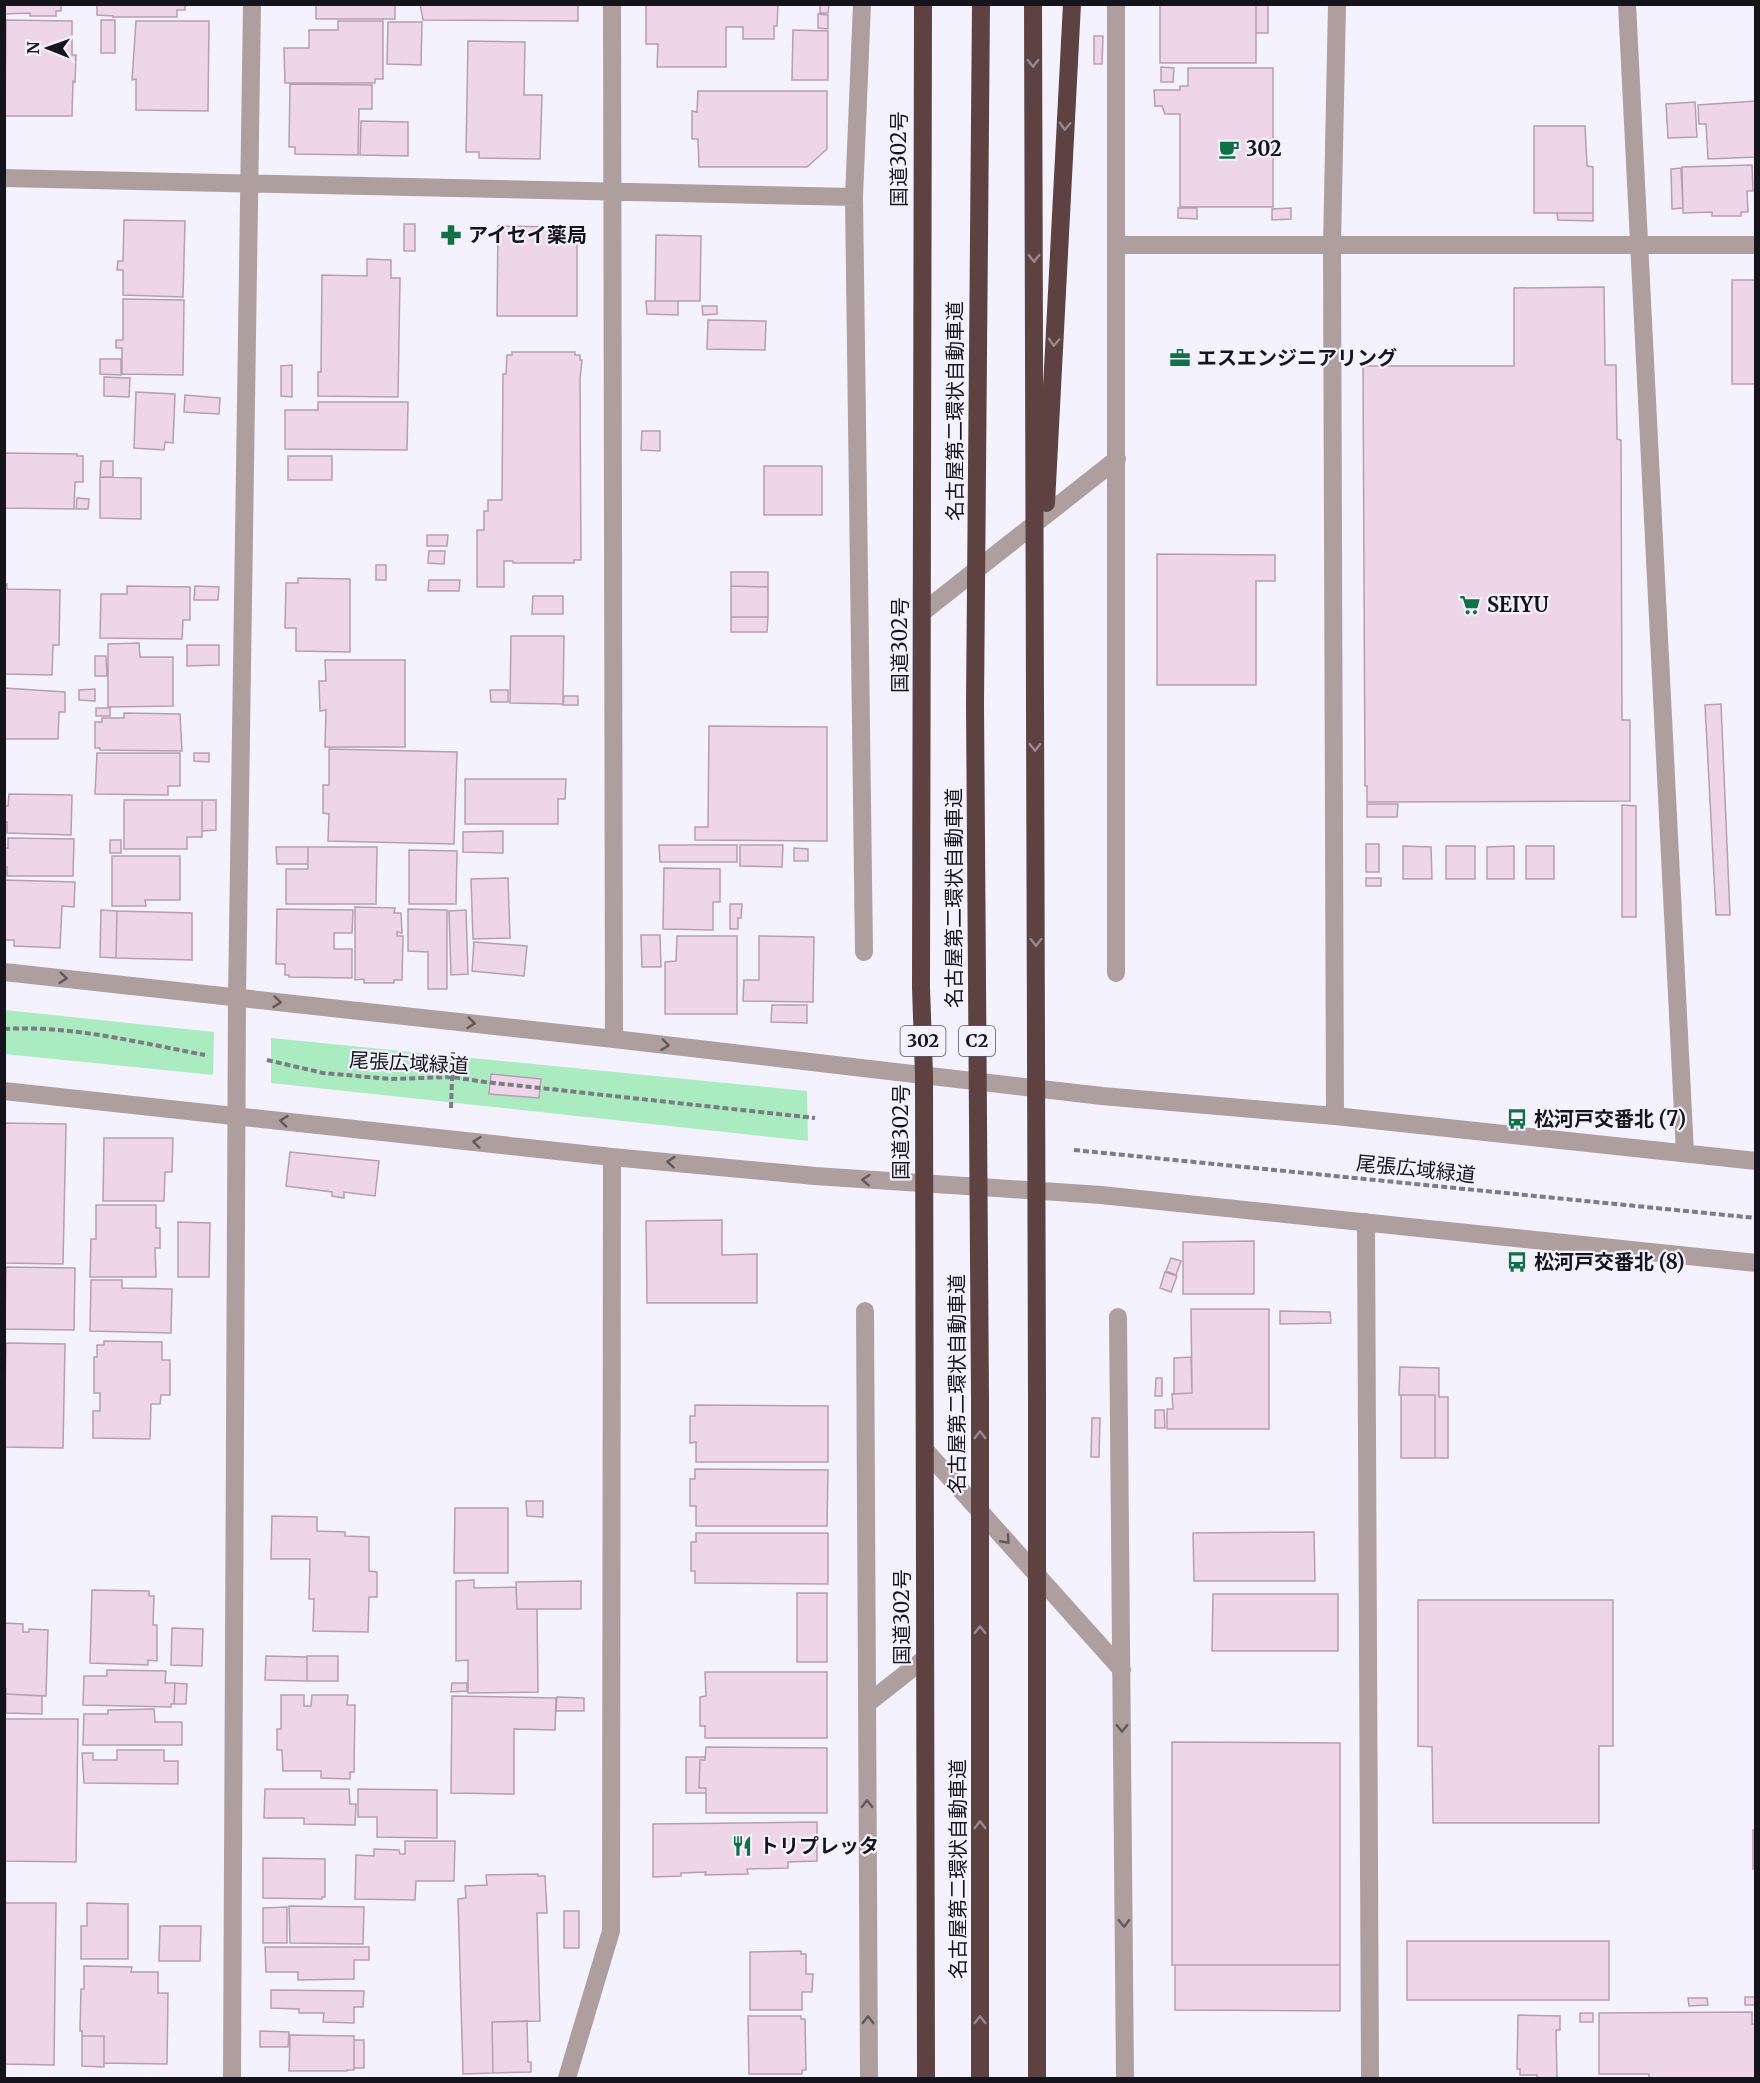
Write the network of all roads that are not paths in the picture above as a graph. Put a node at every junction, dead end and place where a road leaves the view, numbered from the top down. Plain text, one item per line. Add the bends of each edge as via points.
1 (252, 4) edge
2 (612, 4) edge
3 (862, 4) edge
4 (923, 4) edge
5 (981, 4) edge
6 (1033, 4) edge
7 (1072, 4) edge
8 (1116, 4) edge
9 (1337, 4) edge
10 (1627, 4) edge
11 (4, 178) edge
12 (250, 184) junction
13 (612, 191) junction
14 (854, 197) junction
15 (1640, 244) junction
16 (1118, 245) junction
17 (1755, 245) edge
18 (1332, 246) junction
19 (1117, 459) junction
20 (922, 612) junction
21 (1035, 707) junction
22 (864, 952) dead end
23 (4, 972) edge
24 (1116, 974) dead end
25 (237, 998) junction
26 (614, 1039) junction
27 (924, 1075) junction
28 (4, 1090) edge
29 (236, 1116) junction
30 (1335, 1116) junction
31 (1685, 1153) junction
32 (612, 1156) junction
33 (1755, 1161) edge
34 (924, 1184) junction
35 (1366, 1222) junction
36 (1755, 1263) edge
37 (865, 1311) dead end
38 (1118, 1317) dead end
39 (925, 1450) junction
40 (924, 1659) junction
41 (1122, 1670) junction
42 (867, 1704) junction
43 (232, 2079) edge
44 (567, 2079) edge
45 (869, 2079) edge
46 (926, 2079) edge
47 (980, 2079) edge
48 (1037, 2079) edge
49 (1125, 2079) edge
50 (1370, 2079) edge

1 - 12 street
2 - 13 street
3 - 14 street
4 - 20 highway, 国道302号 / 302
47 -> 5 highway, 名古屋第二環状自動車道 / C2, bridge via 975,692
6 -> 21 highway, bridge
7 -> 21 highway, bridge
8 - 16 street
9 - 18 street
10 - 15 street
11 - 12 street
12 - 13 street
12 - 25 street
13 - 14 street
13 - 26 street
14 - 22 street
15 - 17 street
15 - 18 street
15 - 31 street
16 - 18 street
16 - 19 street
18 - 30 street
19 - 20 street
19 - 24 street
20 - 27 highway, 国道302号 / 302
21 -> 48 highway, bridge
23 -> 25 street
25 -> 26 street
25 - 29 street
26 -> 27 street
27 - 30 street via 1113,1097
27 - 34 highway, 国道302号 / 302
28 - 29 street
32 -> 29 street
29 - 43 street
30 - 31 street
31 - 33 street
34 -> 32 street
32 - 44 street via 611,1931
34 - 35 street via 1101,1195
34 - 39 highway, 国道302号 / 302
35 - 36 street
35 - 50 street
37 - 42 street
38 - 41 street
39 - 40 highway, 国道302号 / 302
39 -> 41 street
40 - 42 street
40 - 46 highway, 国道302号 / 302
41 -> 49 street
45 -> 42 street

